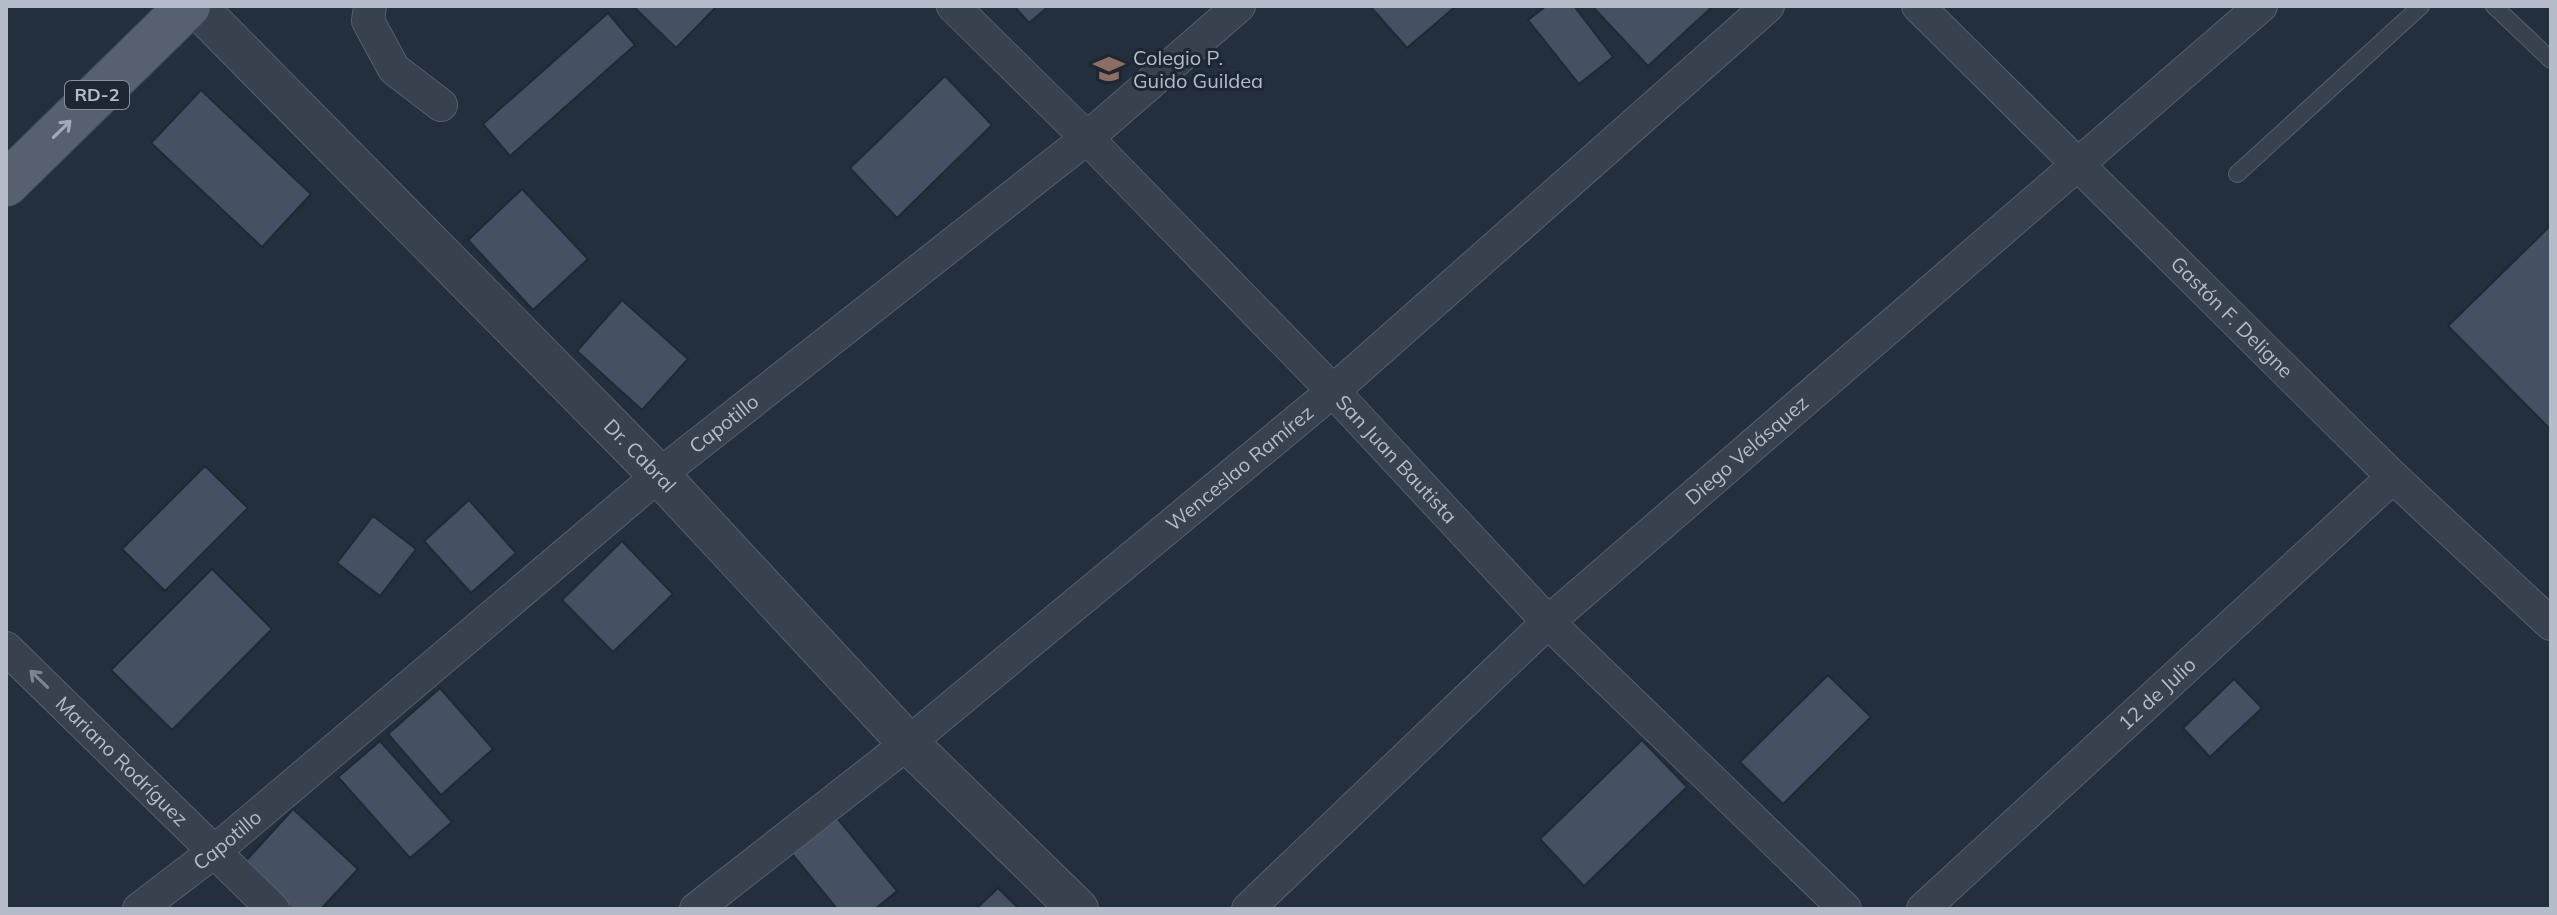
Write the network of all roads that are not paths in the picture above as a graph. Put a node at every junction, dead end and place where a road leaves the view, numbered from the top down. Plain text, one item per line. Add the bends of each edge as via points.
1 (188, 6) edge
2 (196, 6) edge
3 (370, 6) edge
4 (953, 6) edge
5 (1239, 6) edge
6 (1768, 6) edge
7 (1918, 6) edge
8 (2261, 6) edge
9 (2421, 6) edge
10 (2494, 6) edge
11 (2551, 60) edge
12 (441, 105) dead end
13 (1087, 138) junction
14 (2080, 165) junction
15 (2237, 174) dead end
16 (6, 184) edge
17 (1333, 391) junction
18 (659, 475) junction
19 (2393, 477) junction
20 (1548, 622) junction
21 (2551, 624) edge
22 (6, 648) edge
23 (908, 743) junction
24 (215, 851) junction
25 (139, 909) edge
26 (273, 909) edge
27 (696, 909) edge
28 (1078, 909) edge
29 (1248, 909) edge
30 (1845, 909) edge
31 (1923, 909) edge

16 -> 1 main road, RD-2
2 - 18 street, Dr. Cabral
3 - 12 street via 368,21 394,69
4 - 13 street, San Juan Bautista
5 - 13 street, Capotillo
6 - 17 street, Wenceslao Ramírez
7 - 14 street, Gastón F. Deligne
8 - 14 street, Diego Velásquez
9 - 15 lane
10 - 11 lane
13 - 17 street, San Juan Bautista
13 - 18 street, Capotillo
14 - 19 street, Gastón F. Deligne
14 - 20 street, Diego Velásquez
17 - 20 street, San Juan Bautista
17 - 23 street, Wenceslao Ramírez
18 - 23 street, Dr. Cabral
18 - 24 street, Capotillo
19 - 21 street, Gastón F. Deligne
19 - 31 street, 12 de Julio
20 - 29 street, Diego Velásquez
20 - 30 street, San Juan Bautista
24 -> 22 street, Mariano Rodríguez
23 - 27 street, Wenceslao Ramírez
23 - 28 street, Dr. Cabral
24 - 25 street, Capotillo
24 - 26 street, Mariano Rodríguez

